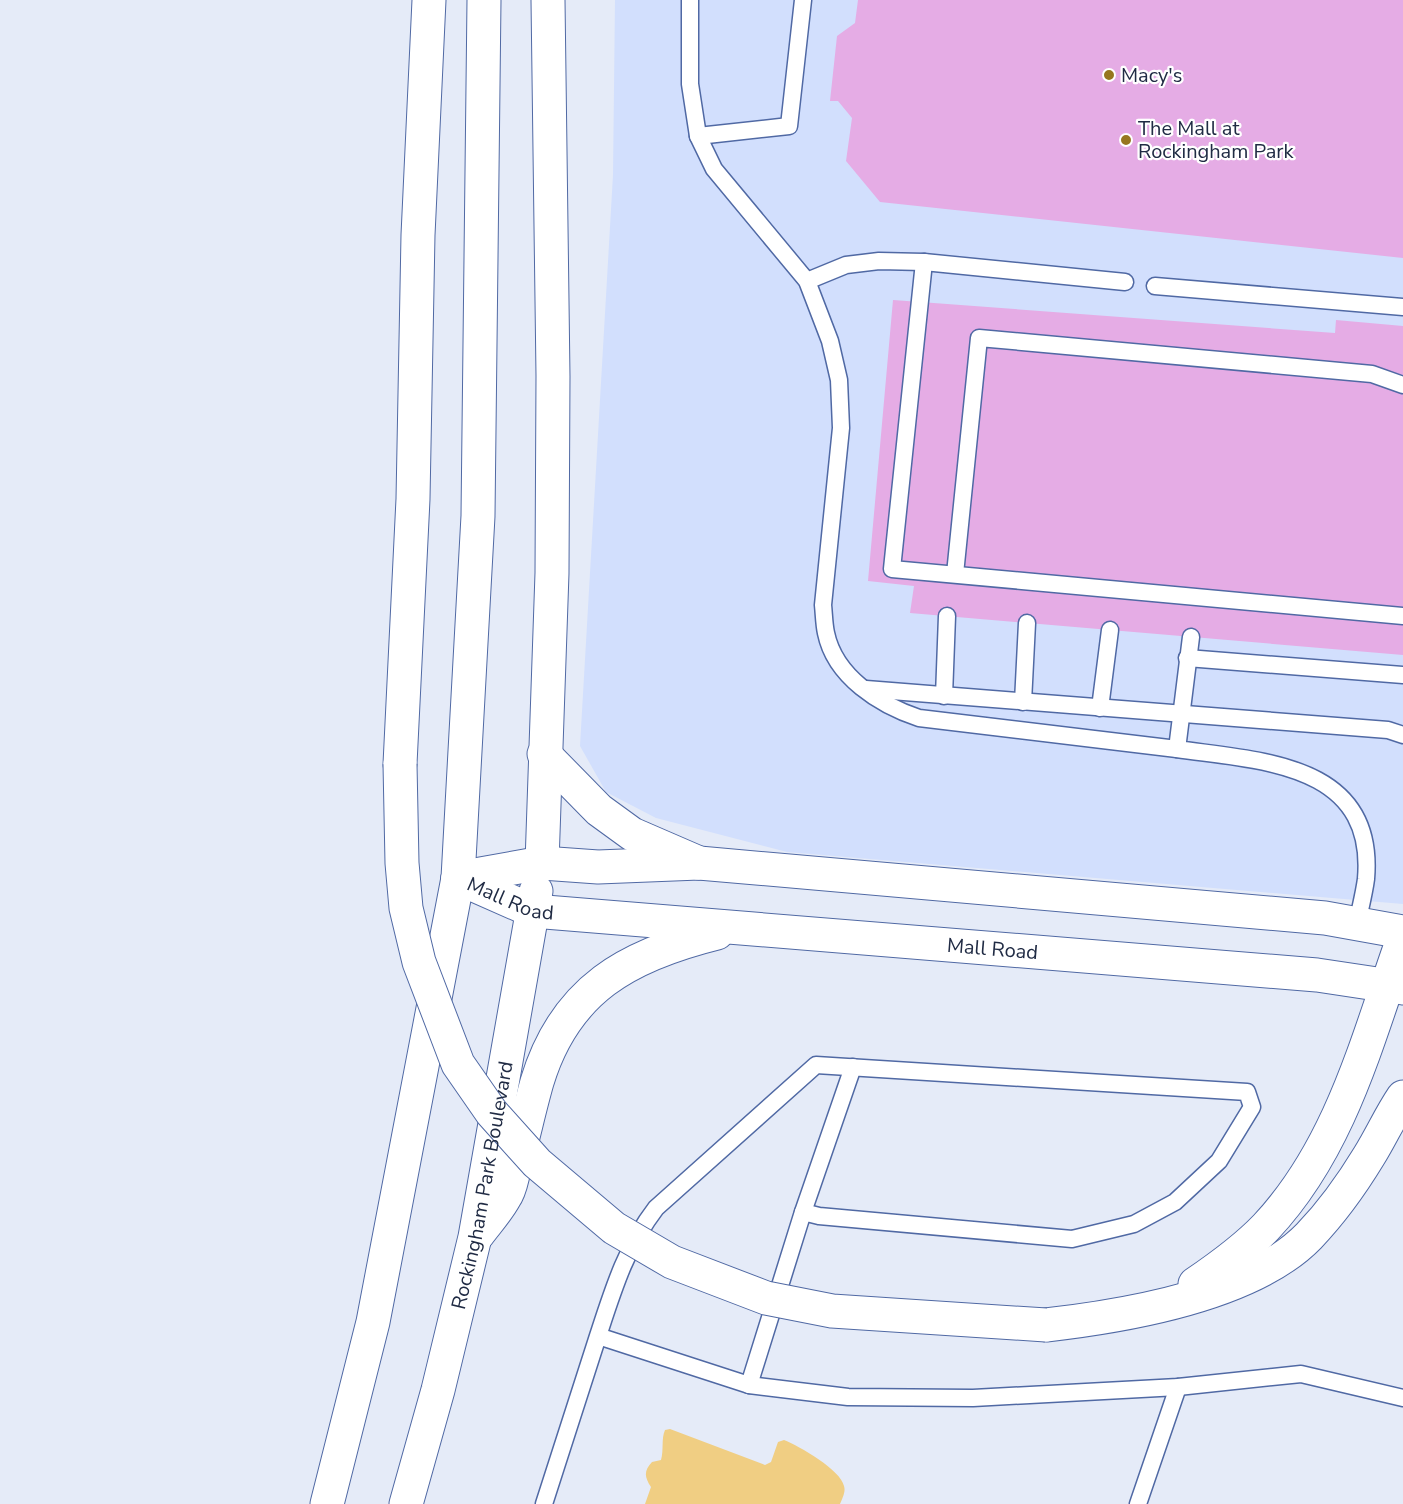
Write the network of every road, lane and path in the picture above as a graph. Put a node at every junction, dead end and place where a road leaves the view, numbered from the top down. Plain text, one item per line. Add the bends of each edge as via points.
1 (429, 0) edge
2 (484, 0) edge
3 (549, 0) edge
4 (690, 0) edge
5 (803, 0) edge
6 (698, 136) junction
7 (924, 262) junction
8 (807, 281) junction
9 (1125, 282) dead end
10 (1155, 286) dead end
11 (1403, 307) edge
12 (1403, 385) edge
13 (955, 574) junction
14 (948, 616) dead end
15 (1403, 616) edge
16 (1028, 623) dead end
17 (1110, 630) dead end
18 (1191, 637) dead end
19 (1187, 658) junction
20 (1403, 675) edge
21 (865, 689) junction
22 (944, 696) junction
23 (1023, 702) junction
24 (1100, 708) junction
25 (1181, 715) junction
26 (1403, 735) edge
27 (1177, 749) junction
28 (544, 754) junction
29 (542, 863) junction
30 (699, 863) junction
31 (458, 878) junction
32 (533, 911) junction
33 (1357, 924) junction
34 (740, 927) junction
35 (1403, 932) edge
36 (1403, 939) edge
37 (1395, 986) edge
38 (853, 1067) junction
39 (1403, 1097) edge
40 (803, 1212) junction
41 (475, 1238) junction
42 (1166, 1304) junction
43 (598, 1336) junction
44 (749, 1385) junction
45 (1178, 1387) junction
46 (1403, 1398) edge
47 (327, 1504) edge
48 (406, 1504) edge
49 (544, 1504) edge
50 (1137, 1504) edge

1 - 42 main road, bridge via 400,764 402,863 406,908 418,962 458,1064 492,1113 537,1163 614,1228 672,1262 766,1298 832,1311 1046,1325 1112,1318
2 - 31 main road via 478,516
3 - 28 main road, Rockingham Park Boulevard via 552,573
4 - 6 lane via 690,84
5 - 6 lane via 789,126
6 - 8 lane via 714,170
7 - 8 lane via 846,265
7 - 9 lane
7 - 13 lane via 892,569
8 - 21 lane via 830,341 839,380 841,428 823,605 826,634 845,672
10 - 11 lane
12 - 13 lane via 1372,374 979,338
13 - 15 lane
14 - 22 lane
16 - 23 lane
17 - 24 lane
18 - 19 lane
19 - 20 lane
19 - 25 lane
21 - 22 lane
21 - 27 lane via 891,709 919,718
22 - 23 lane
23 - 24 lane
24 - 25 lane
25 - 26 lane via 1388,730
25 - 27 lane
27 - 33 lane via 1303,771 1333,791 1349,807 1361,832 1366,876
28 - 29 main road, Rockingham Park Boulevard
28 - 30 main road via 599,810 632,834
29 - 30 main road, Mall Road via 598,867
29 - 31 main road, Mall Road
29 - 32 main road, Rockingham Park Boulevard
30 - 33 main road, Mall Road via 1325,918
31 - 32 main road, Mall Road
31 - 47 main road via 373,1322
32 - 34 main road, Mall Road
32 - 41 main road, Rockingham Park Boulevard
33 - 35 main road, Mall Road
34 - 37 main road, Mall Road via 1317,975
34 - 41 main road via 688,940 622,967 594,987 569,1013 538,1081 507,1195
36 - 37 main road
37 - 42 main road via 1320,1155 1266,1227 1234,1257
38 - 40 lane
38 - 40 lane via 1246,1092 1252,1107 1219,1161 1175,1202 1134,1224 1072,1239
38 - 43 lane via 816,1065 656,1208 624,1257
39 - 42 main road via 1343,1194 1286,1257 1254,1275
40 - 44 lane
41 - 48 main road, Rockingham Park Boulevard
43 - 44 lane
43 - 49 lane
44 - 45 lane via 848,1397 973,1398
45 - 46 lane via 1301,1374
45 - 50 lane

